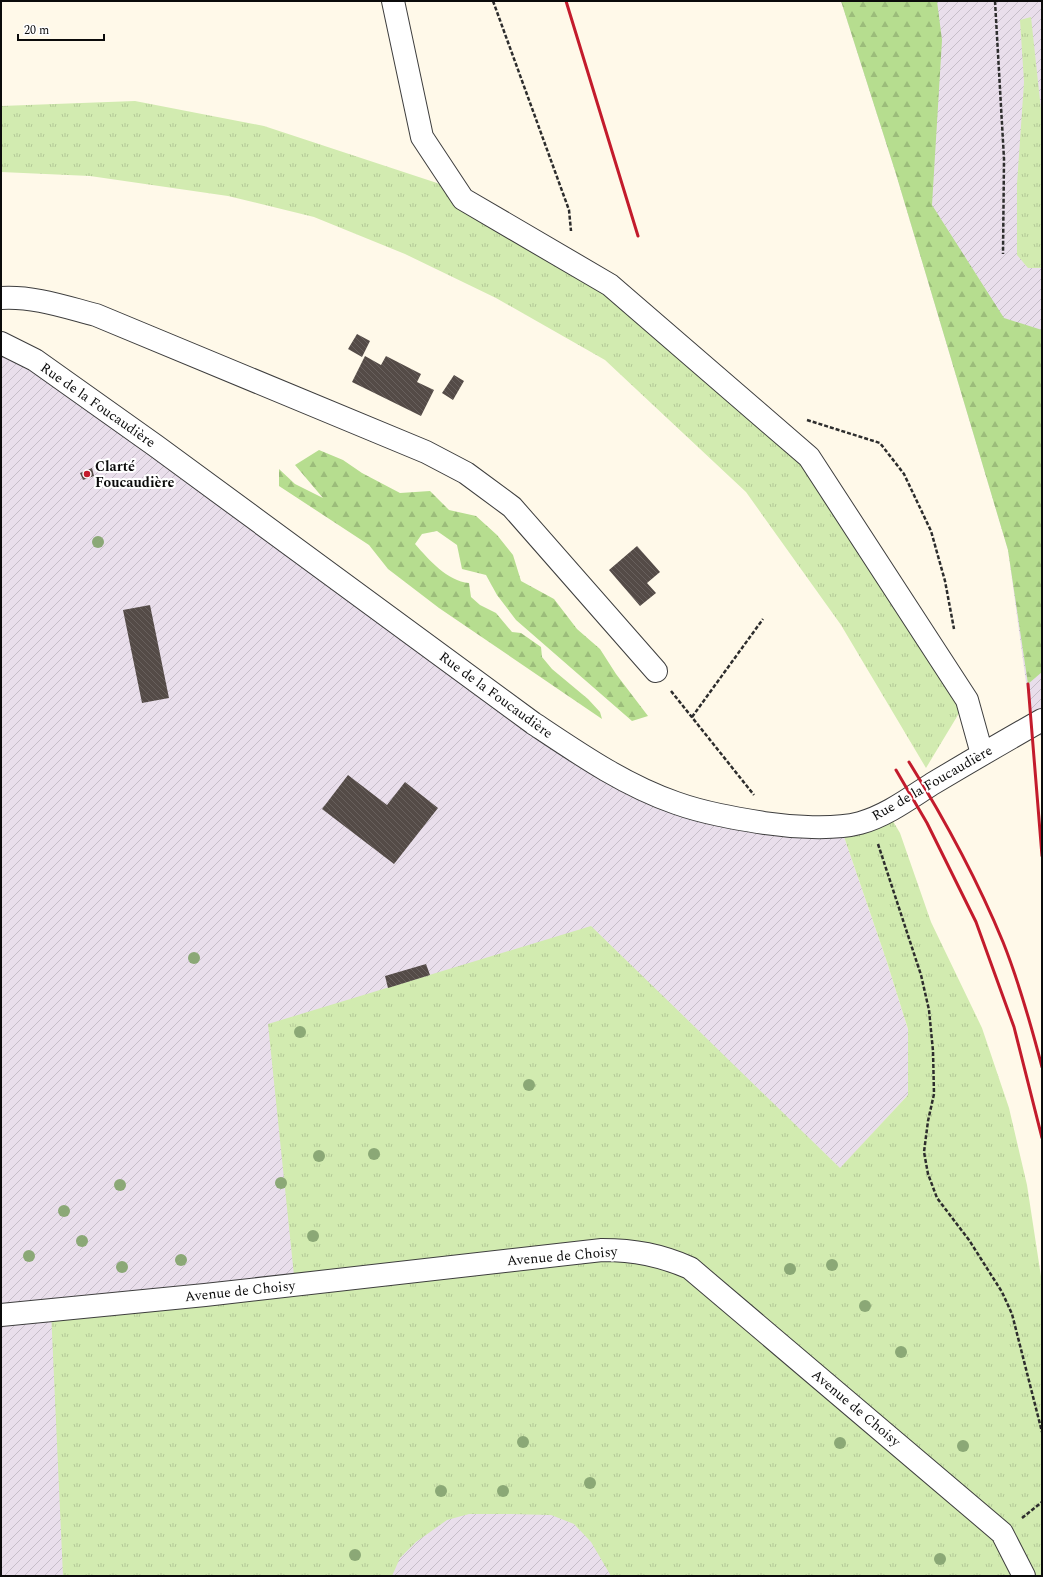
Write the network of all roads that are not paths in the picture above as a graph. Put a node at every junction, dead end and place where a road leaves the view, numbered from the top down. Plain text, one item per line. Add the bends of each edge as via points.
1 (393, 1) edge
2 (1, 298) edge
3 (1, 343) edge
4 (656, 671) road end
5 (1042, 720) edge
6 (982, 754) junction
7 (1, 1316) edge
8 (1024, 1576) edge

1 - 6 street via 422,137 463,199 610,285 809,457 967,700
2 - 4 street via 40,300 96,315 426,452 466,473 512,507
3 - 6 street, Rue de la Foucaudière via 35,360 156,446 533,723 585,758 675,802 708,813 778,825 805,827 860,823 887,811
5 - 6 street, Rue de la Foucaudière
7 - 8 street, Avenue de Choisy via 220,1294 602,1250 645,1253 690,1268 1002,1533

